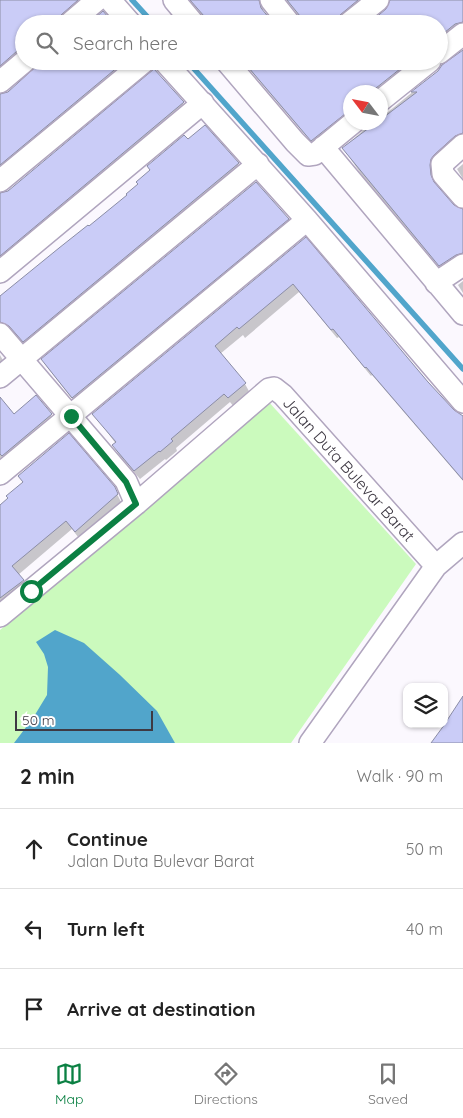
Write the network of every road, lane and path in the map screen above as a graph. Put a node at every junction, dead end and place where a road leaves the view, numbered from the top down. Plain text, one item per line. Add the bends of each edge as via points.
1 (97, 0) edge
2 (110, 0) edge
3 (174, 0) edge
4 (271, 0) edge
5 (378, 0) edge
6 (80, 15) edge
7 (123, 15) edge
8 (186, 15) edge
9 (283, 15) edge
10 (359, 15) edge
11 (463, 34) edge
12 (448, 46) edge
13 (15, 69) edge
14 (134, 70) edge
15 (172, 70) edge
16 (234, 70) edge
17 (419, 70) edge
18 (0, 82) edge
19 (388, 95) edge
20 (203, 103) junction
21 (344, 130) edge
22 (463, 145) edge
23 (324, 147) junction
24 (258, 164) junction
25 (0, 181) edge
26 (463, 197) edge
27 (307, 220) junction
28 (463, 265) edge
29 (0, 272) edge
30 (436, 283) junction
31 (463, 314) edge
32 (0, 334) edge
33 (22, 359) junction
34 (0, 377) edge
35 (463, 402) edge
36 (71, 416) junction
37 (0, 474) edge
38 (136, 504) junction
39 (463, 543) edge
40 (436, 566) junction
41 (0, 616) edge
42 (310, 743) edge

1 - 6 street
2 - 7 street
3 - 8 street
4 - 9 street
5 - 10 street
11 - 12 street
13 - 18 street
14 - 25 street
15 - 20 street
16 - 23 street via 302,150 312,155
17 - 19 street
20 - 24 street
20 - 29 street
21 - 23 street
22 - 26 street via 442,164 443,174
23 - 30 street
24 - 27 street
24 - 33 street
27 - 35 street
27 - 36 street
28 - 30 street
30 - 31 street
32 - 33 street
33 - 34 street
33 - 36 street
36 - 37 street
36 - 38 street via 126,482
38 - 40 street, Jalan Duta Bulevar Barat via 274,388
38 - 41 street, Jalan Duta Bulevar Barat
39 - 40 street
40 - 42 street

